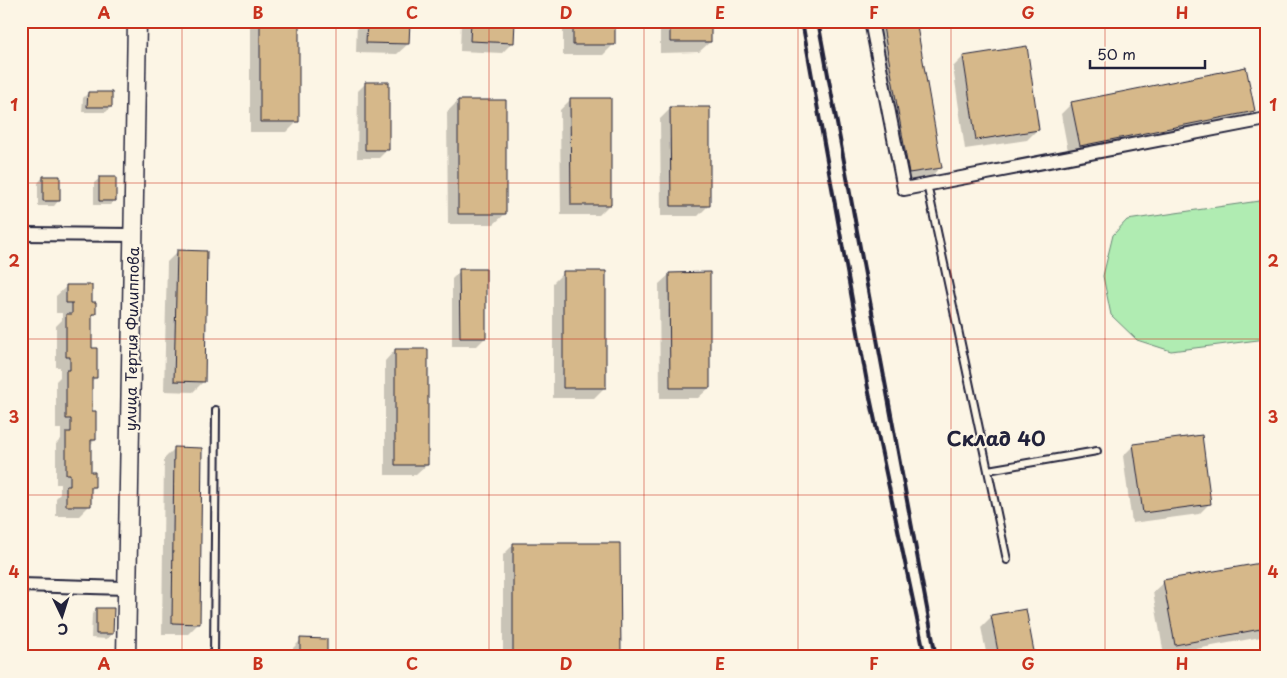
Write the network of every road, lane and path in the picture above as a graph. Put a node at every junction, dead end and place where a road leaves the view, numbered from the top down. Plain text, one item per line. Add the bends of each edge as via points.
1 (137, 21) edge
2 (871, 21) edge
3 (1266, 119) edge
4 (928, 184) junction
5 (21, 234) edge
6 (134, 235) junction
7 (216, 410) dead end
8 (1097, 451) dead end
9 (988, 470) junction
10 (1007, 560) dead end
11 (21, 585) edge
12 (126, 588) junction
13 (126, 657) edge
14 (214, 657) edge

1 - 6 street, улица Тертия Филиппова
2 - 4 street via 904,189
3 - 4 street
4 - 9 lane
5 - 6 street
6 - 12 street, улица Тертия Филиппова
7 - 14 lane
8 - 9 lane
9 - 10 lane
11 - 12 street
12 - 13 street, улица Тертия Филиппова

